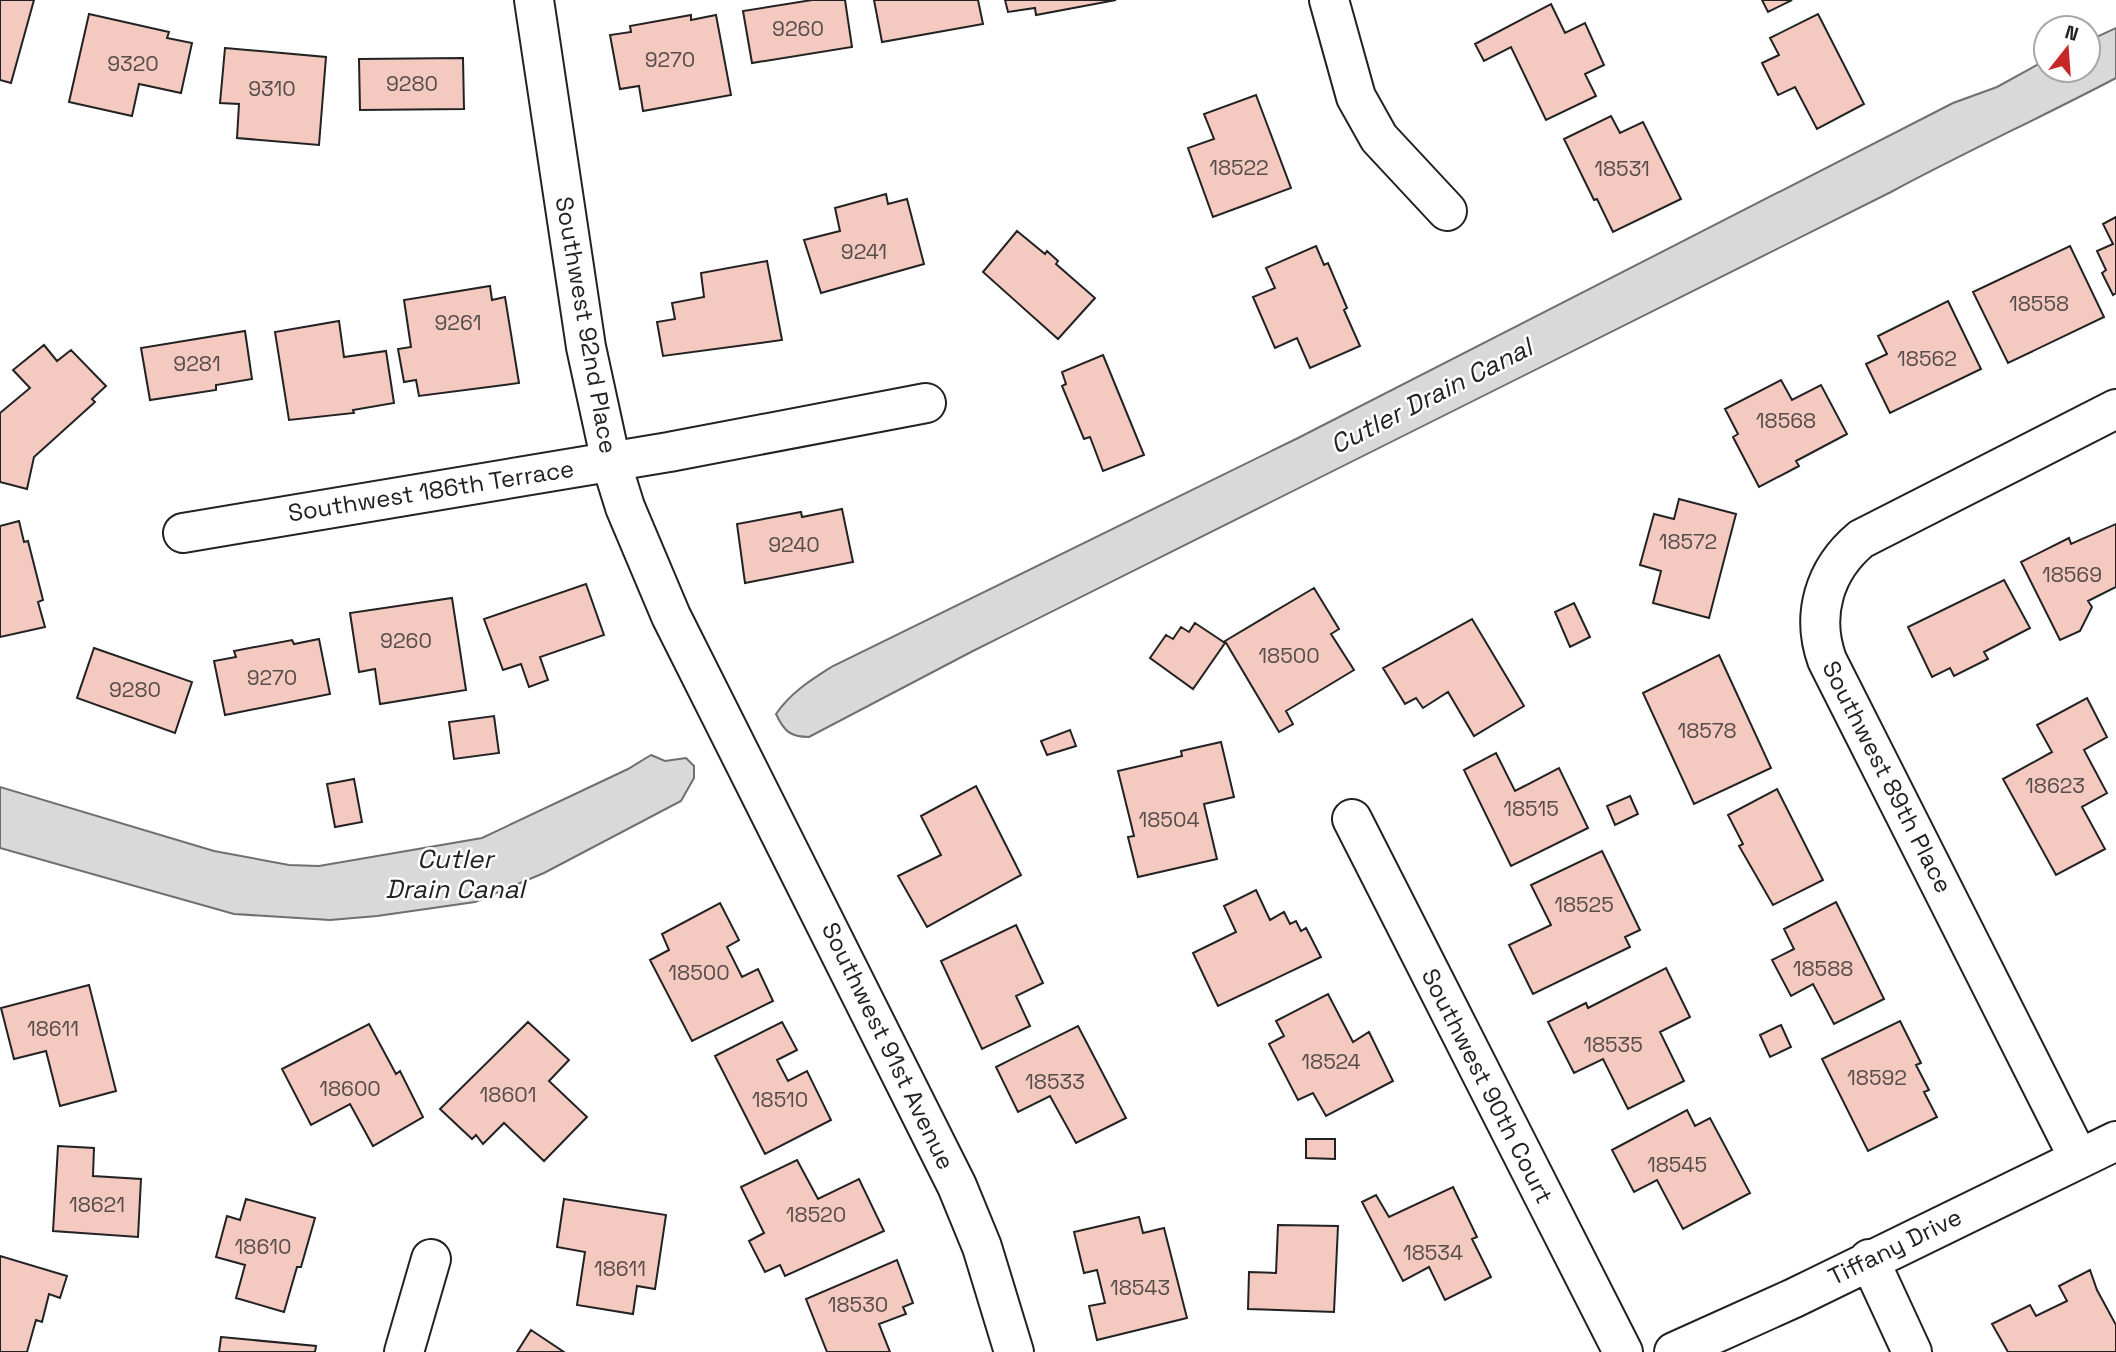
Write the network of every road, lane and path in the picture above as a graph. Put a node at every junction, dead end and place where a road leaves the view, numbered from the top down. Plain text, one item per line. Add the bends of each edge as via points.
1 (534, 0) edge
2 (1329, 0) edge
3 (1447, 211) dead end
4 (926, 402) dead end
5 (2116, 410) edge
6 (611, 462) junction
7 (183, 533) dead end
8 (740, 750) joint
9 (1352, 819) dead end
10 (2116, 1141) edge
11 (2079, 1158) junction
12 (432, 1259) dead end
13 (1869, 1259) junction
14 (404, 1352) edge
15 (1014, 1352) edge
16 (1623, 1352) edge
17 (1674, 1352) edge
18 (1912, 1352) edge

1 - 6 street, Southwest 92nd Place via 586,347
2 - 3 street via 1356,97 1378,138
4 - 6 street, Southwest 186th Terrace
5 - 11 street, Southwest 89th Place via 1861,539 1837,564 1820,610 1827,660
6 - 7 street, Southwest 186th Terrace
6 - 8 street, Southwest 92nd Place via 666,604
8 - 15 street, Southwest 91st Avenue via 957,1186 982,1247
9 - 16 street, Southwest 90th Court
10 - 11 street, Tiffany Drive
11 - 13 street, Tiffany Drive
12 - 14 street
13 - 17 street, Tiffany Drive
13 - 18 street

